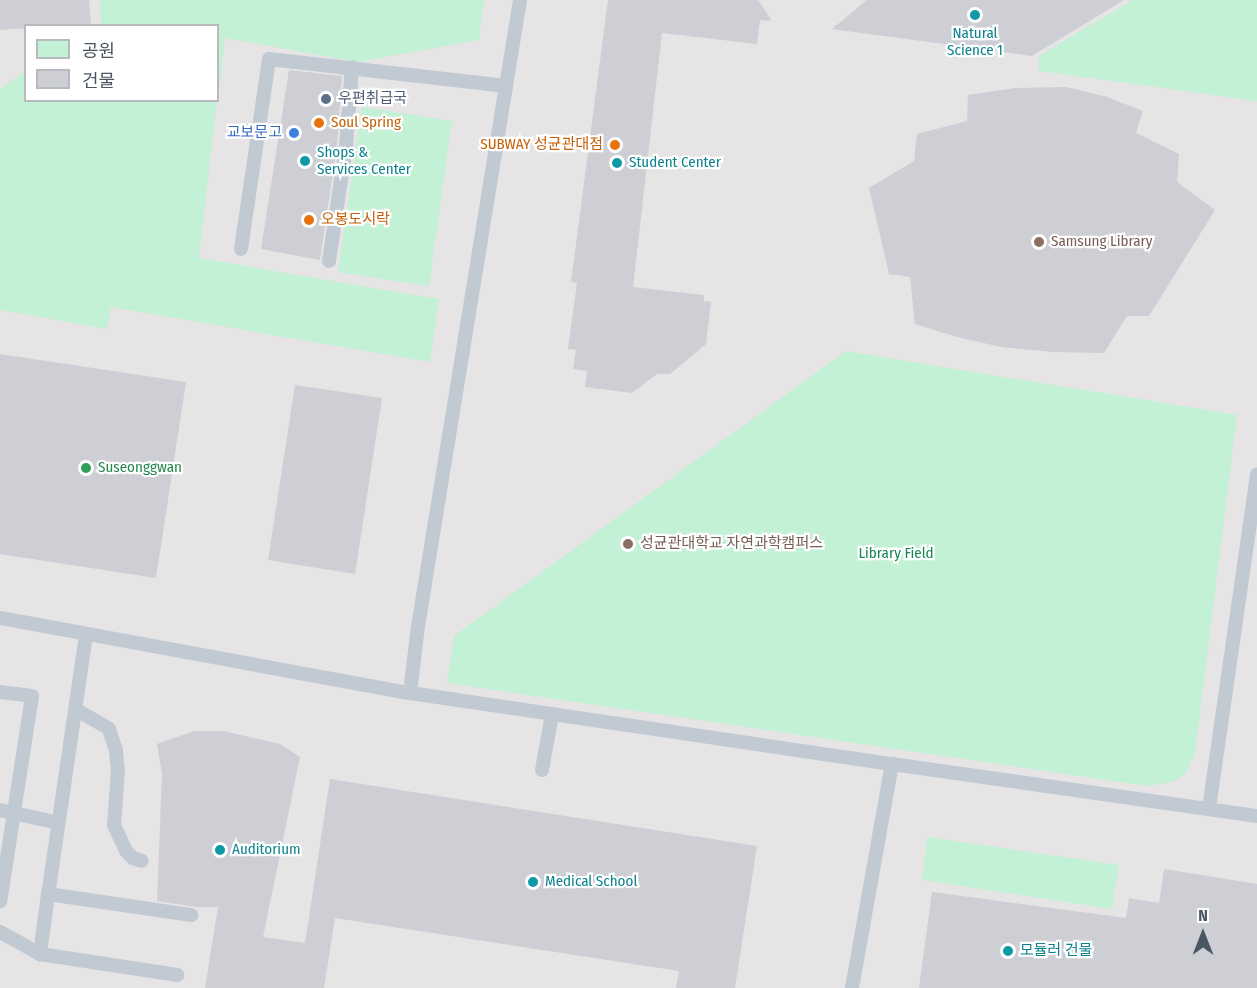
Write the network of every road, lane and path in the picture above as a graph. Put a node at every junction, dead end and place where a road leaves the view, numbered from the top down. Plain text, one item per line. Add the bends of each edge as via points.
1 (520, 0) edge
2 (352, 67) junction
3 (506, 86) junction
4 (241, 249) dead end
5 (329, 261) dead end
6 (1257, 474) edge
7 (0, 618) edge
8 (86, 635) junction
9 (0, 692) edge
10 (410, 693) junction
11 (75, 709) junction
12 (552, 714) junction
13 (892, 764) junction
14 (542, 770) dead end
15 (1209, 808) junction
16 (0, 810) edge
17 (15, 812) junction
18 (1257, 816) edge
19 (58, 823) junction
20 (142, 861) dead end
21 (48, 894) junction
22 (0, 902) edge
23 (191, 915) dead end
24 (0, 932) edge
25 (40, 954) junction
26 (177, 975) dead end
27 (852, 988) edge

1 - 3 lane
2 - 3 lane
2 - 4 lane via 269,59
2 - 5 lane via 346,146
3 - 10 lane
6 - 15 lane
7 - 8 lane
8 - 10 lane
8 - 11 lane
9 - 17 lane via 32,696
10 - 12 lane
11 - 19 lane
11 - 20 lane via 109,729 118,771 114,825 126,851
12 - 13 lane
12 - 14 lane
13 - 15 lane
13 - 27 lane
15 - 18 lane
16 - 17 lane
17 - 19 lane
17 - 22 lane
19 - 21 lane
21 - 23 lane
21 - 25 lane
24 - 25 lane
25 - 26 lane

